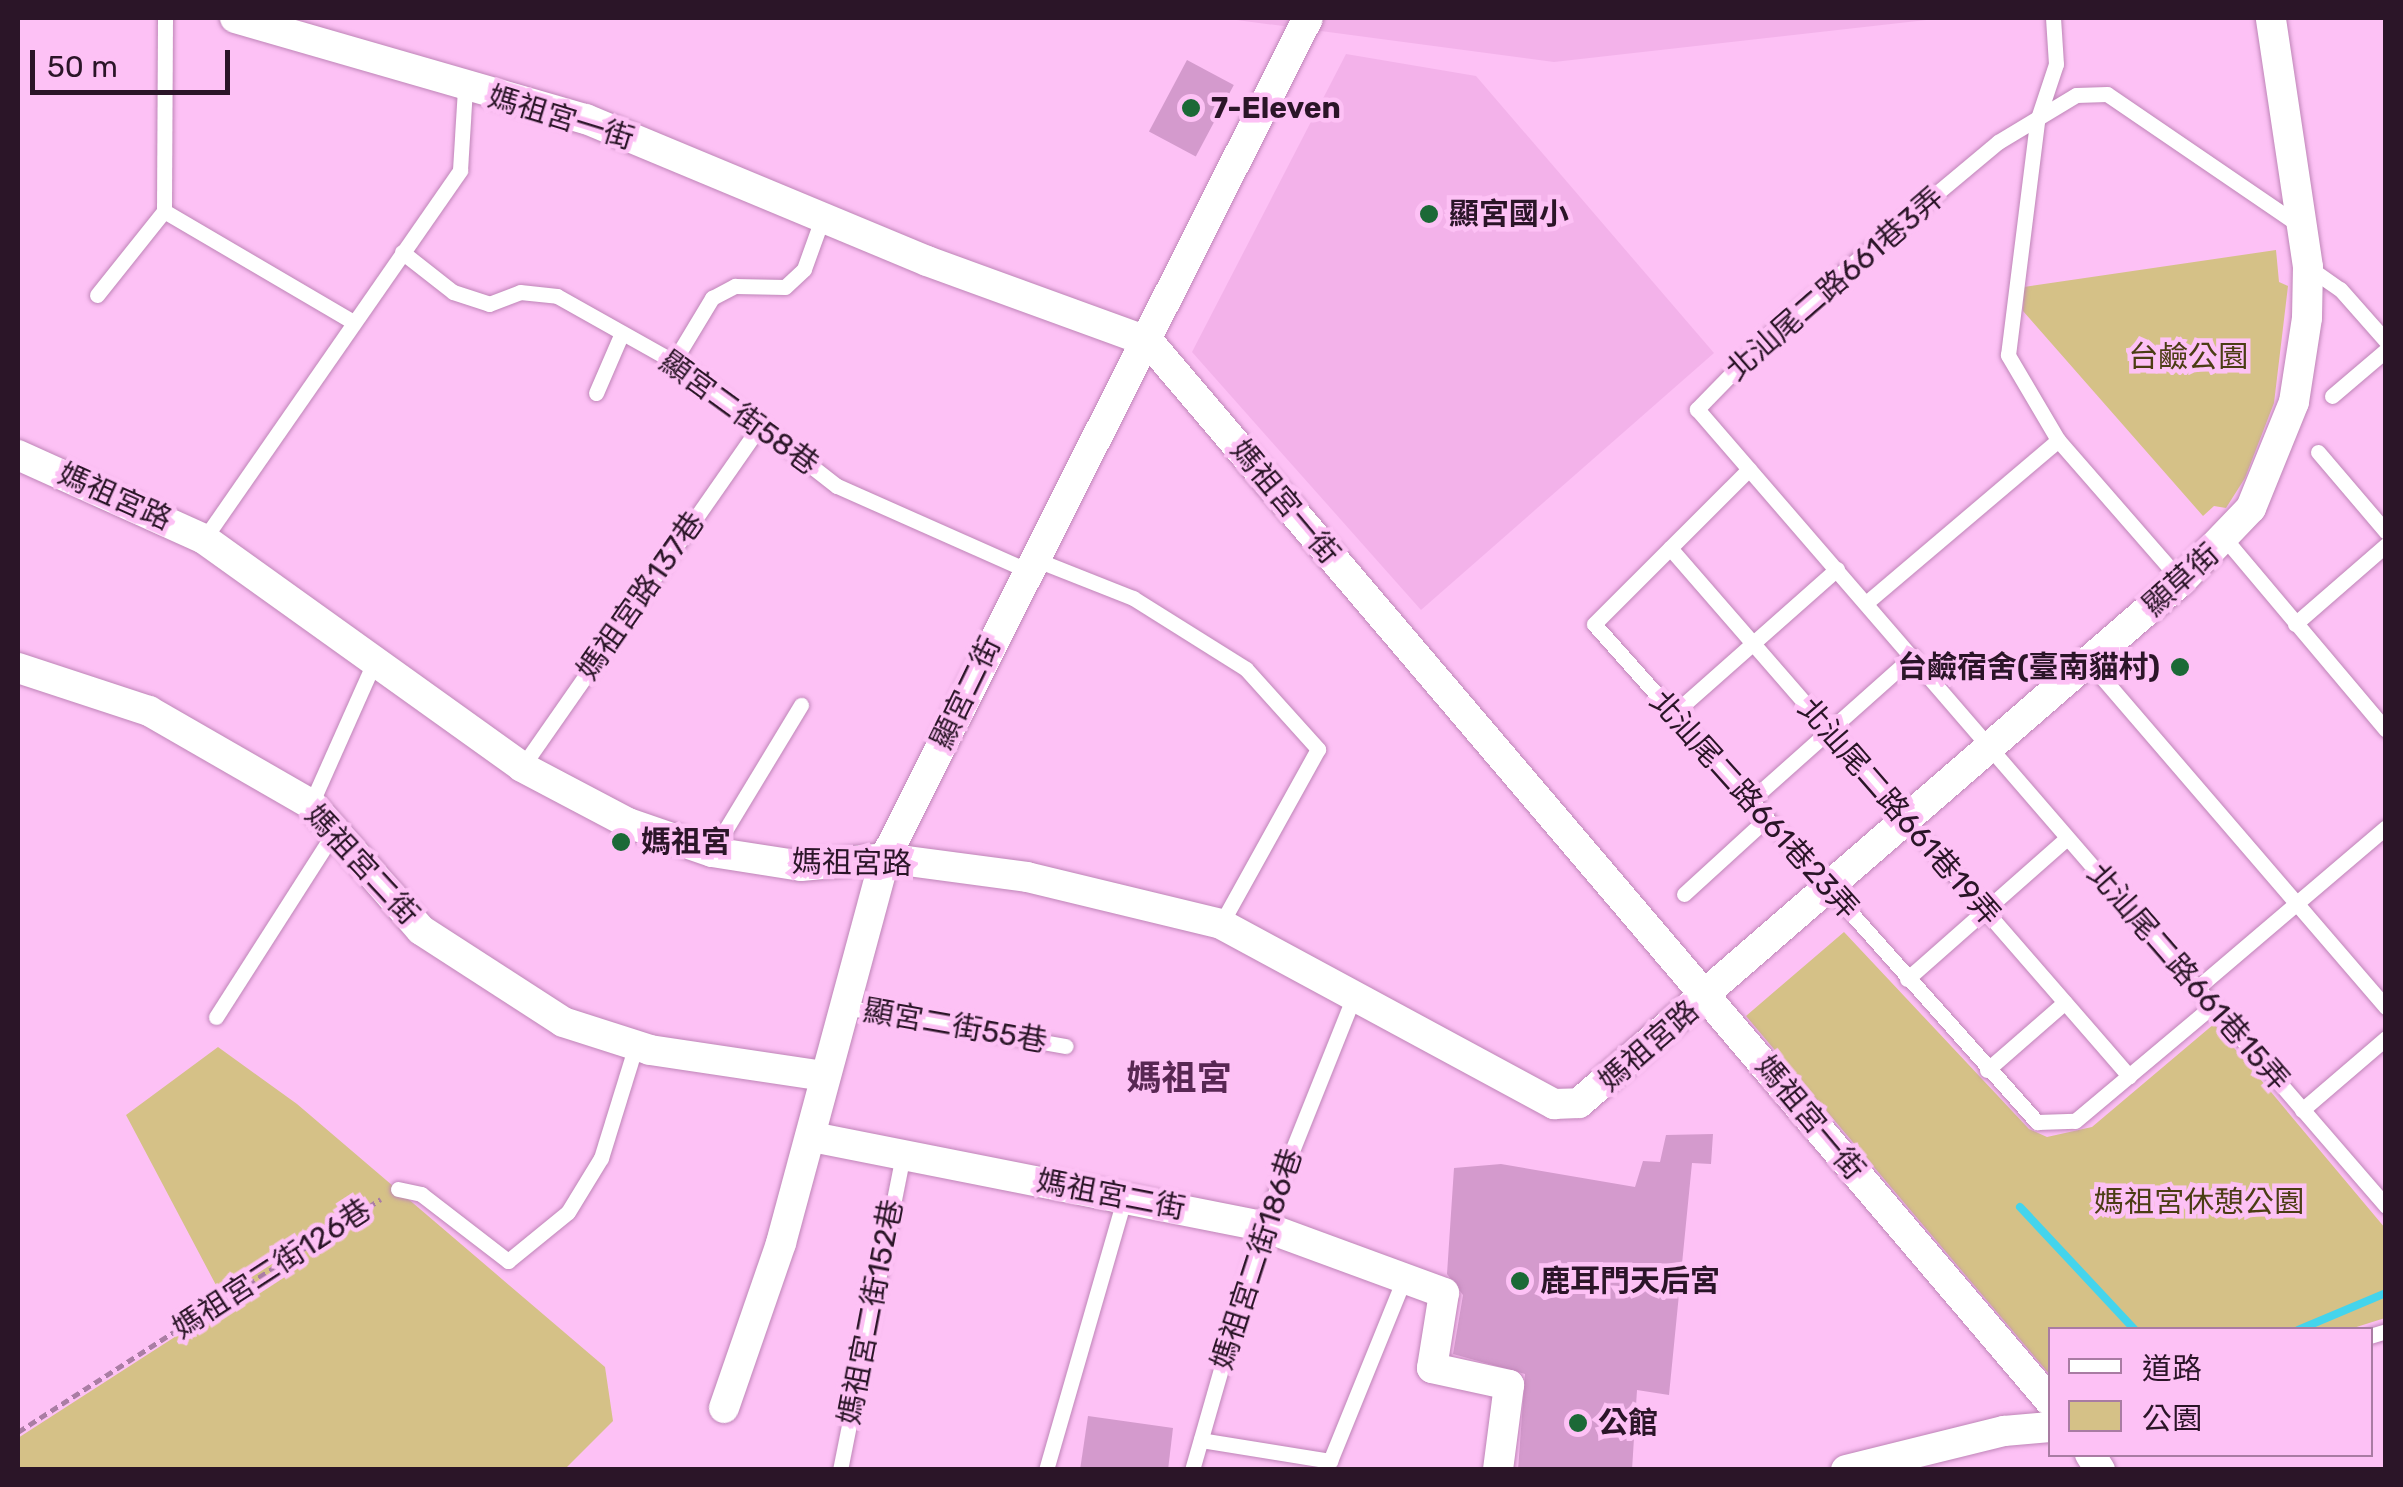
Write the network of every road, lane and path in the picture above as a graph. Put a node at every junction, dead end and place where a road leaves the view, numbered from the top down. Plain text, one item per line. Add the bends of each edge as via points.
1 (166, 18) edge
2 (235, 18) edge
3 (1308, 18) edge
4 (2052, 18) edge
5 (2271, 18) edge
6 (465, 88) junction
7 (2037, 121) junction
8 (164, 211) junction
9 (822, 219) junction
10 (2303, 228) junction
11 (402, 252) junction
12 (2308, 267) junction
13 (97, 296) dead end
14 (350, 320) junction
15 (622, 333) junction
16 (1149, 342) junction
17 (2386, 342) edge
18 (2386, 350) edge
19 (674, 361) junction
20 (596, 393) dead end
21 (2332, 396) dead end
22 (760, 426) junction
23 (2058, 440) junction
24 (2318, 452) dead end
25 (20, 463) edge
26 (1749, 469) junction
27 (2386, 532) edge
28 (204, 538) junction
29 (2226, 540) junction
30 (2386, 545) edge
31 (1670, 548) junction
32 (1030, 564) junction
33 (1837, 570) junction
34 (2181, 581) junction
35 (1866, 603) junction
36 (2295, 624) junction
37 (1752, 643) junction
38 (1913, 656) junction
39 (376, 658) junction
40 (2088, 661) junction
41 (18, 668) edge
42 (801, 705) dead end
43 (1673, 714) junction
44 (2386, 730) edge
45 (1829, 731) junction
46 (1991, 746) junction
47 (522, 767) junction
48 (1750, 801) junction
49 (312, 804) junction
50 (1908, 818) junction
51 (1766, 819) junction
52 (2386, 826) edge
53 (336, 829) junction
54 (2068, 838) junction
55 (712, 852) junction
56 (885, 858) junction
57 (1828, 887) junction
58 (1684, 894) dead end
59 (2295, 902) junction
60 (1985, 910) junction
61 (1220, 924) junction
62 (1907, 979) junction
63 (2198, 988) junction
64 (1354, 996) junction
65 (1706, 996) junction
66 (2065, 1002) junction
67 (2212, 1006) junction
68 (844, 1007) junction
69 (2386, 1007) edge
70 (216, 1017) dead end
71 (2386, 1038) edge
72 (636, 1045) junction
73 (1066, 1046) dead end
74 (1987, 1070) junction
75 (824, 1076) junction
76 (2129, 1076) junction
77 (2302, 1110) junction
78 (812, 1137) junction
79 (903, 1154) junction
80 (398, 1189) joint
81 (1125, 1197) junction
82 (2386, 1206) edge
83 (1262, 1226) junction
84 (1403, 1280) junction
85 (2048, 1400) edge
86 (724, 1408) dead end
87 (2048, 1427) edge
88 (18, 1432) edge
89 (1201, 1440) junction
90 (840, 1470) edge
91 (1046, 1470) edge
92 (1192, 1470) edge
93 (1498, 1470) edge
94 (1846, 1470) edge

1 - 8 lane
2 - 6 street, 媽祖宮一街
3 - 16 street, 顯宮二街
4 - 7 lane via 2056,64
5 - 10 street, 顯草街
6 - 9 street, 媽祖宮一街 via 586,119
6 - 11 lane via 460,170
7 - 10 lane, 北汕尾二路661巷3弄 via 2076,95 2106,94
7 - 23 lane via 2008,354
7 - 26 lane, 北汕尾二路661巷3弄 via 1998,142 1792,315 1697,409
8 - 13 lane
8 - 14 lane
9 - 16 street, 媽祖宮一街
9 - 19 lane via 804,269 785,287 736,286 712,298
10 - 12 street, 顯草街
11 - 14 lane
11 - 15 lane, 顯宮二街58巷 via 453,292 489,304 520,292 557,296
12 - 17 lane via 2340,289
12 - 29 street, 顯草街 via 2294,402 2272,468
14 - 28 lane
15 - 19 lane, 顯宮二街58巷
15 - 20 lane
16 - 32 street, 顯宮二街
16 - 65 street, 媽祖宮一街
18 - 21 lane
19 - 22 lane, 顯宮二街58巷
22 - 32 lane, 顯宮二街58巷 via 837,486
22 - 47 lane, 媽祖宮路137巷
23 - 34 lane
23 - 35 lane
24 - 27 lane
25 - 28 street, 媽祖宮路
26 - 31 lane, 北汕尾二路661巷23弄
26 - 33 lane, 北汕尾二路661巷3弄
28 - 39 street, 媽祖宮路
29 - 34 street, 顯草街
29 - 36 lane
30 - 36 lane
31 - 37 lane, 北汕尾二路661巷19弄
31 - 43 lane, 北汕尾二路661巷23弄 via 1594,624
32 - 56 street, 顯宮二街
32 - 61 lane, 顯宮二街58巷 via 1133,598 1246,669 1318,748
33 - 35 lane, 北汕尾二路661巷3弄
33 - 37 lane
34 - 40 street, 顯草街
35 - 38 lane, 北汕尾二路661巷3弄
36 - 44 lane
37 - 43 lane
37 - 45 lane, 北汕尾二路661巷19弄
38 - 45 lane
38 - 46 lane, 北汕尾二路661巷3弄
39 - 47 street, 媽祖宮路
39 - 49 lane
40 - 46 street, 顯草街
40 - 59 lane
41 - 49 street, 媽祖宮二街 via 149,711
42 - 55 lane
43 - 48 lane, 北汕尾二路661巷23弄
45 - 48 lane
45 - 50 lane, 北汕尾二路661巷19弄
46 - 50 street, 顯草街
46 - 54 lane, 北汕尾二路661巷15弄
47 - 55 street, 媽祖宮路 via 628,823
48 - 51 lane, 北汕尾二路661巷23弄
49 - 53 street, 媽祖宮二街
50 - 57 street, 顯草街
50 - 60 lane, 北汕尾二路661巷19弄
51 - 57 lane, 北汕尾二路661巷23弄
51 - 58 lane
52 - 59 lane
53 - 70 lane
53 - 72 street, 媽祖宮二街 via 422,930 563,1022
54 - 60 lane
54 - 63 lane, 北汕尾二路661巷15弄
55 - 56 street, 媽祖宮路 via 801,866
56 - 61 street, 媽祖宮路 via 1027,877
56 - 68 street, 顯宮二街
57 - 62 lane, 北汕尾二路661巷23弄
57 - 65 street, 顯草街
59 - 63 lane
59 - 69 lane
60 - 62 lane
60 - 66 lane, 北汕尾二路661巷19弄
61 - 64 street, 媽祖宮路
62 - 74 lane, 北汕尾二路661巷23弄
63 - 67 lane, 北汕尾二路661巷15弄
64 - 65 street, 媽祖宮路 via 1554,1104 1597,1094
64 - 83 lane, 媽祖宮二街186巷
65 - 85 street, 媽祖宮一街
66 - 74 lane
66 - 76 lane, 北汕尾二路661巷19弄
67 - 76 lane
67 - 77 lane, 北汕尾二路661巷15弄
68 - 73 lane, 顯宮二街55巷
68 - 75 street, 顯宮二街
71 - 77 lane
72 - 75 street, 媽祖宮二街
72 - 80 lane, 媽祖宮二街126巷 via 601,1158 568,1212 508,1261 421,1194
74 - 76 lane, 北汕尾二路661巷23弄 via 2037,1122 2074,1122
75 - 78 street, 顯宮二街
77 - 82 lane, 北汕尾二路661巷15弄
78 - 79 street, 媽祖宮二街
78 - 86 street, 顯宮二街
79 - 81 street, 媽祖宮二街
79 - 90 lane, 媽祖宮二街152巷
80 - 88 path, 媽祖宮二街126巷
81 - 83 street, 媽祖宮二街
81 - 91 lane
83 - 84 street, 媽祖宮二街
83 - 89 lane, 媽祖宮二街186巷
84 - 89 lane via 1330,1461
84 - 93 street, 媽祖宮二街 via 1444,1293 1432,1368 1508,1386
87 - 94 street via 2004,1431
89 - 92 lane, 媽祖宮二街186巷

